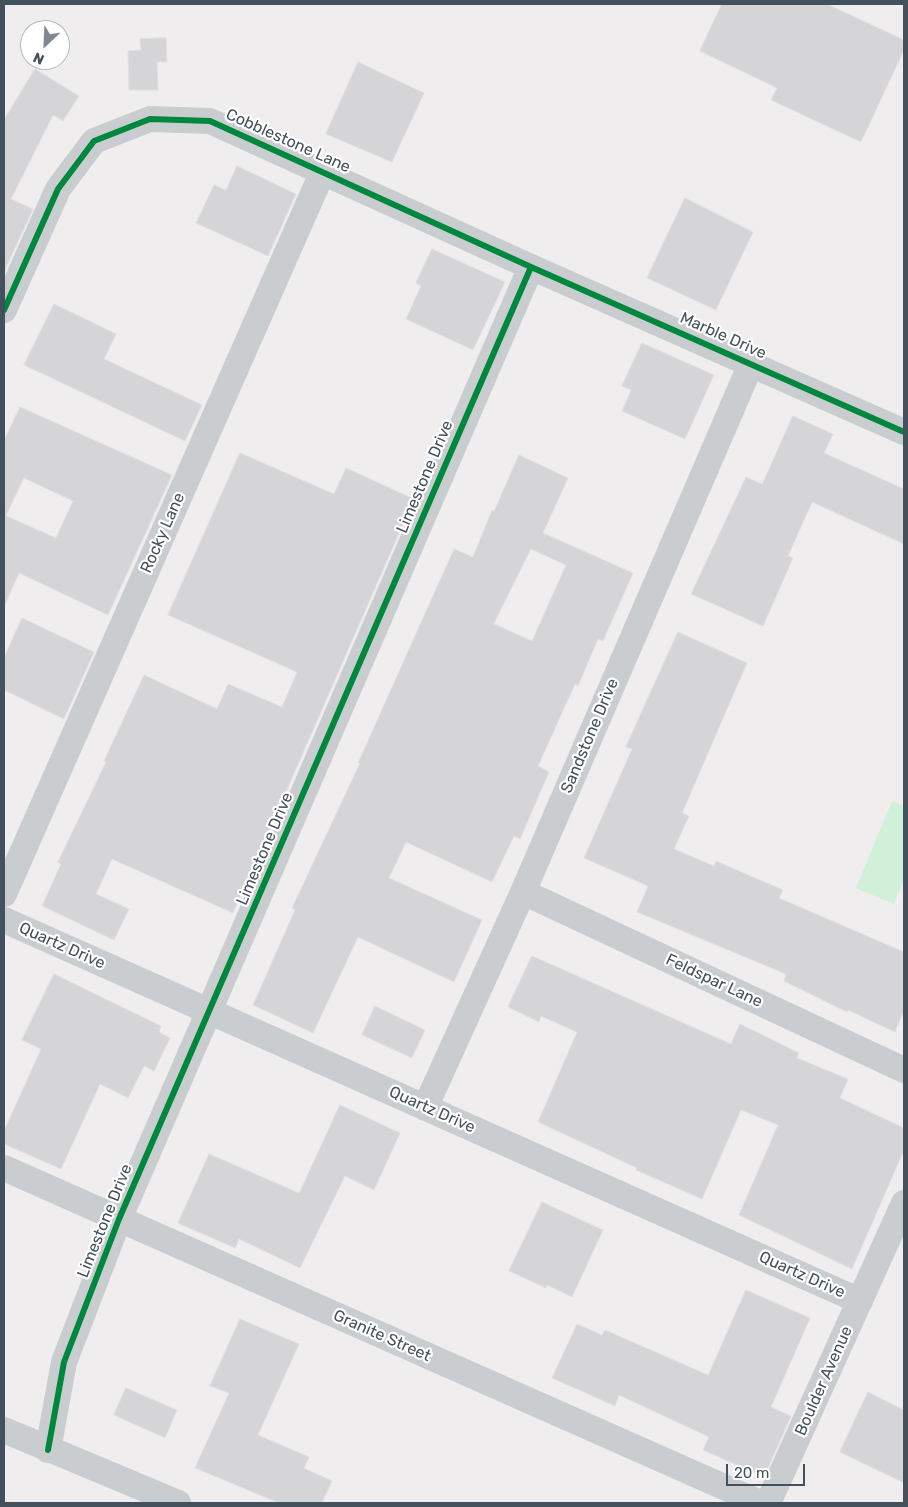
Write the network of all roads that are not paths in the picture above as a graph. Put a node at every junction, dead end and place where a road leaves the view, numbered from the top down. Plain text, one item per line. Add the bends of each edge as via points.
1 (323, 172) junction
2 (531, 267) junction
3 (4, 310) edge
4 (751, 364) junction
5 (904, 432) edge
6 (523, 892) junction
7 (4, 894) edge
8 (4, 920) edge
9 (210, 1012) junction
10 (904, 1070) edge
11 (425, 1108) junction
12 (4, 1168) edge
13 (904, 1203) edge
14 (119, 1219) junction
15 (860, 1301) junction
16 (4, 1430) edge
17 (48, 1450) junction
18 (178, 1503) edge
19 (760, 1503) edge
20 (768, 1503) edge

1 - 2 street, Cobblestone Lane
1 - 3 street, Cobblestone Lane via 210,121 150,118 94,141 58,189
1 - 7 street, Rocky Lane
2 - 4 street, Marble Drive
2 - 9 street, Limestone Drive
4 - 5 street, Marble Drive
4 - 6 street, Sandstone Drive
6 - 10 street, Feldspar Lane
6 - 11 street, Sandstone Drive
8 - 9 street, Quartz Drive
9 - 11 street, Quartz Drive
9 - 14 street, Limestone Drive
11 - 15 street, Quartz Drive
12 - 14 street, Granite Street
13 - 15 street, Boulder Avenue
14 - 17 street, Limestone Drive via 64,1362
14 - 19 street, Granite Street
15 - 20 street, Boulder Avenue
16 - 17 street
17 - 18 street

